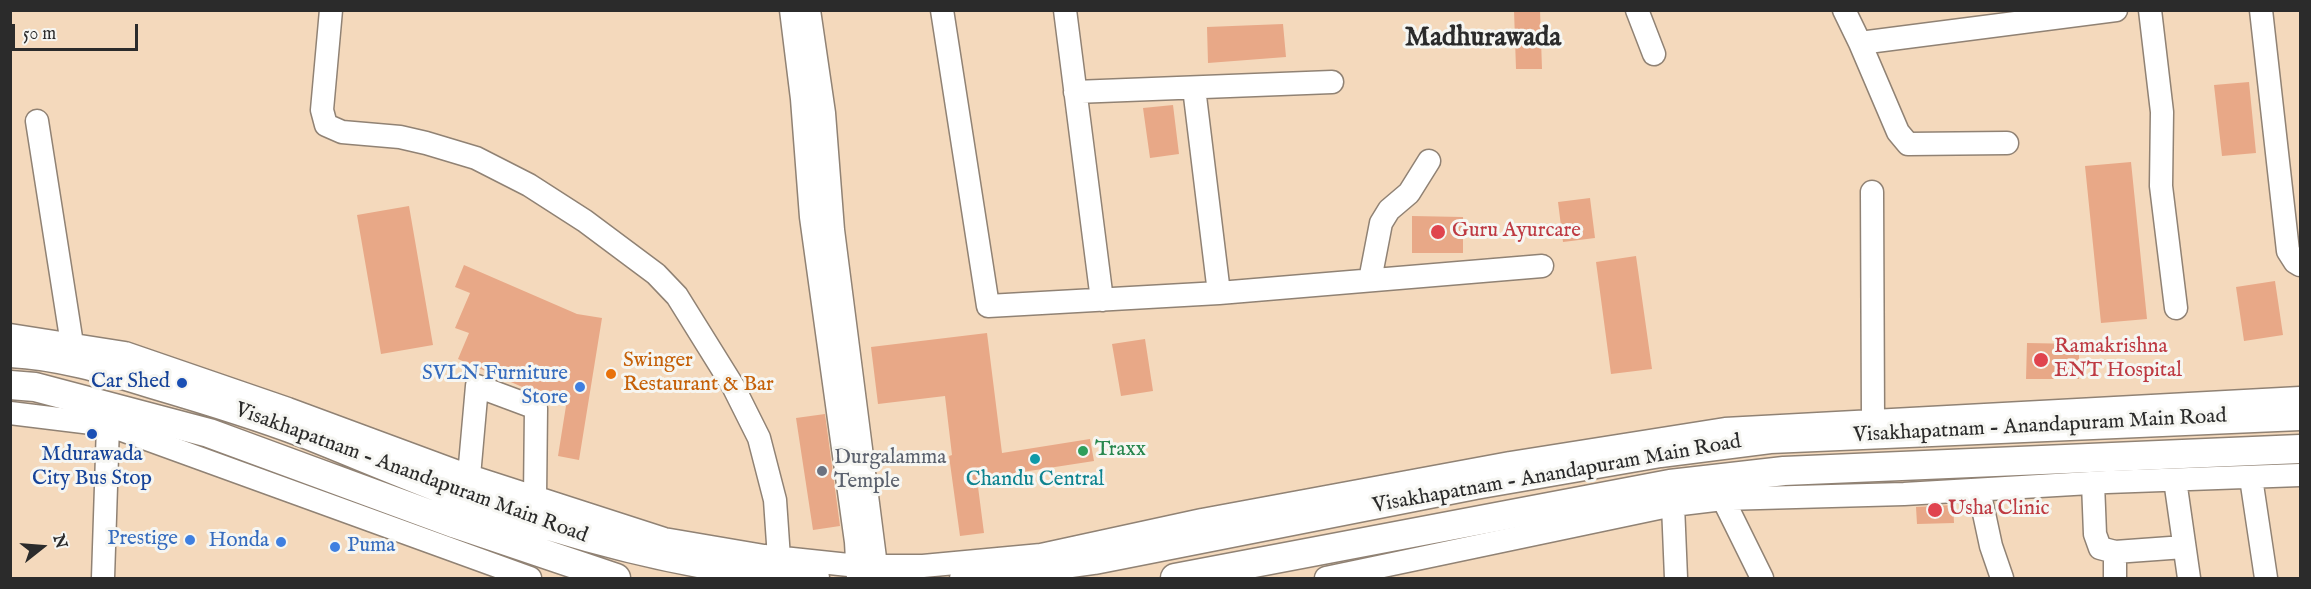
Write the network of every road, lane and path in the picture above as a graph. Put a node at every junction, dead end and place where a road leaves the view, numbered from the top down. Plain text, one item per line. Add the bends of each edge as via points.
1 (331, 10) edge
2 (791, 10) edge
3 (809, 10) edge
4 (942, 10) edge
5 (1065, 10) edge
6 (1636, 10) edge
7 (1844, 10) edge
8 (2116, 10) edge
9 (2150, 10) edge
10 (2261, 10) edge
11 (1860, 43) junction
12 (1654, 54) dead end
13 (1332, 82) dead end
14 (1194, 88) junction
15 (1075, 92) junction
16 (37, 121) dead end
17 (2007, 143) dead end
18 (1429, 161) dead end
19 (1872, 192) dead end
20 (2301, 265) edge
21 (1542, 266) dead end
22 (1371, 280) junction
23 (1219, 293) junction
24 (1102, 300) junction
25 (2176, 308) dead end
26 (10, 335) edge
27 (72, 345) junction
28 (10, 353) edge
29 (10, 385) edge
30 (2301, 398) edge
31 (10, 413) edge
32 (2301, 416) edge
33 (1873, 419) junction
34 (108, 425) junction
35 (2301, 449) edge
36 (2301, 475) edge
37 (469, 476) junction
38 (2251, 478) junction
39 (2175, 480) junction
40 (2093, 483) junction
41 (1979, 490) junction
42 (536, 498) junction
43 (1723, 499) junction
44 (1673, 505) junction
45 (2184, 548) junction
46 (2115, 552) junction
47 (779, 558) junction
48 (866, 572) edge
49 (103, 579) edge
50 (530, 579) edge
51 (616, 579) edge
52 (815, 579) edge
53 (964, 579) edge
54 (1175, 579) edge
55 (1326, 579) edge
56 (1676, 579) edge
57 (1762, 579) edge
58 (2002, 579) edge
59 (2115, 579) edge
60 (2189, 579) edge
61 (2266, 579) edge

1 - 47 street via 322,110 326,125 342,132 400,137 476,158 529,185 585,221 656,274 677,296 733,386 759,438 775,500
2 - 48 street via 811,217
3 - 48 street via 824,113
4 - 24 street via 988,306
5 - 15 street
6 - 12 street
7 - 11 street
8 - 11 street
9 - 25 street via 2162,112 2161,186
10 - 20 street via 2288,251
11 - 17 street via 1898,132 1908,144
13 - 14 street
14 - 15 street
14 - 23 street
15 - 24 street
16 - 27 street
18 - 22 street via 1409,193 1389,210 1381,223
19 - 33 street
21 - 22 street
22 - 23 street
23 - 24 street
26 - 27 street
27 - 37 street via 136,357
28 - 52 main road, Visakhapatnam - Anandapuram Main Road via 123,375 209,401 599,542 731,568
29 - 51 main road, Visakhapatnam - Anandapuram Main Road via 35,387 209,433
30 - 33 street
31 - 34 street
32 - 53 main road, Visakhapatnam - Anandapuram Main Road via 1770,439 1475,485 1094,560
33 - 48 street via 1725,429 1510,463 1202,520 1041,555
34 - 49 street
34 - 50 street
35 - 54 main road, Visakhapatnam - Anandapuram Main Road via 1807,470 1681,483
36 - 38 street
37 - 42 street
37 - 42 street via 477,386 536,408
38 - 39 street
38 - 61 street
39 - 40 street
39 - 45 street
40 - 41 street
40 - 46 street via 2097,542 2105,551
41 - 43 street
41 - 58 street
42 - 47 street via 664,539
43 - 44 street
43 - 57 street
44 - 55 street
44 - 56 street
45 - 46 street
45 - 60 street
46 - 59 street
47 - 48 street

